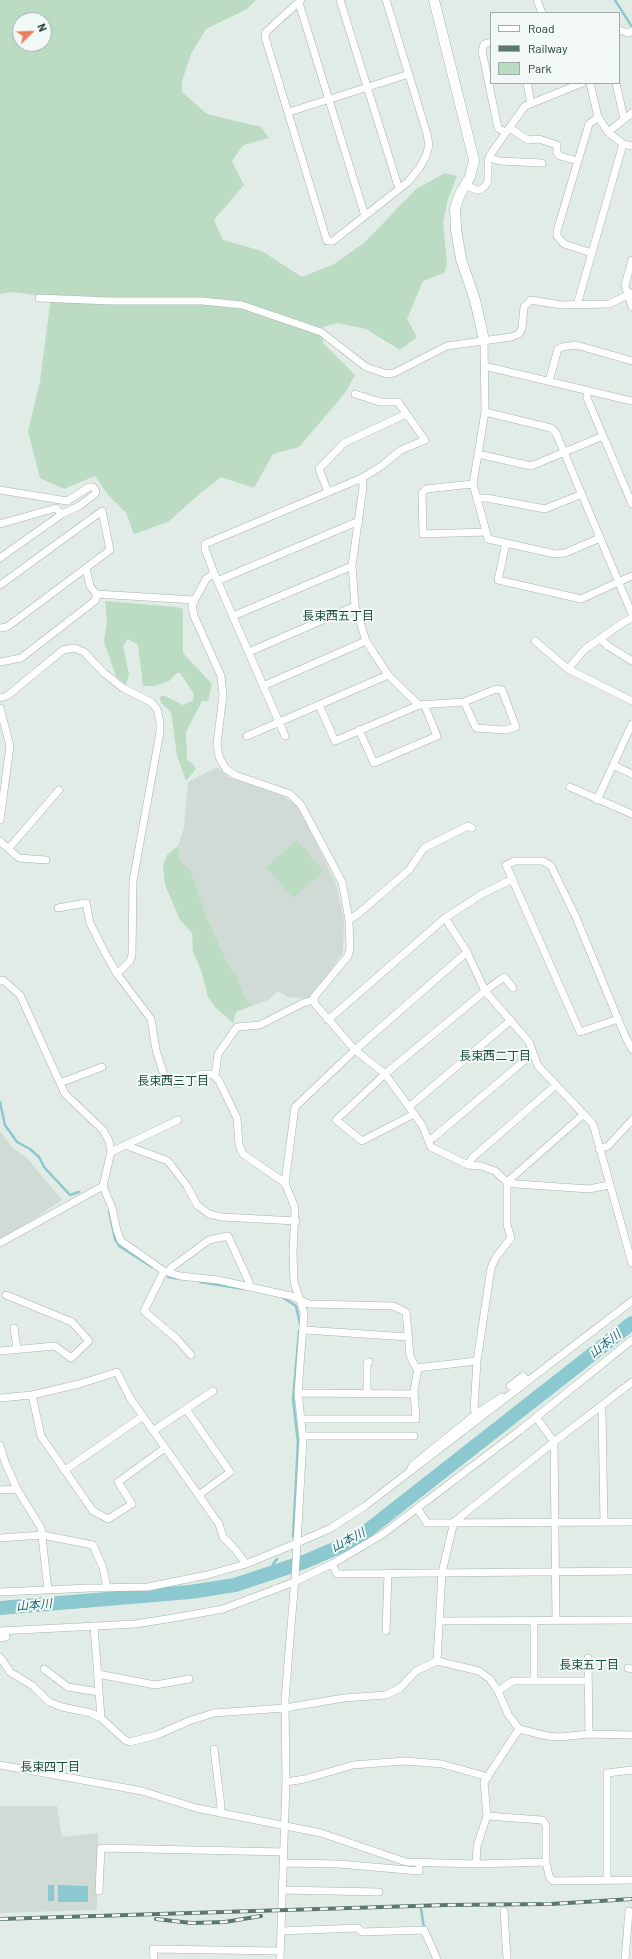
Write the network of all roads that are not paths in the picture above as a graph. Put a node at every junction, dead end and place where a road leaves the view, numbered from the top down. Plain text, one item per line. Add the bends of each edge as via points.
1 (340, 0) edge
2 (386, 0) edge
3 (434, 0) edge
4 (537, 0) edge
5 (300, 2) edge
6 (542, 12) edge
7 (620, 30) edge
8 (632, 31) edge
9 (490, 42) edge
10 (409, 74) junction
11 (527, 84) edge
12 (580, 84) edge
13 (590, 84) edge
14 (616, 84) edge
15 (367, 87) junction
16 (328, 99) junction
17 (531, 104) junction
18 (288, 112) junction
19 (632, 112) edge
20 (598, 117) junction
21 (624, 119) junction
22 (508, 131) junction
23 (608, 132) junction
24 (623, 144) junction
25 (632, 146) edge
26 (490, 158) junction
27 (578, 161) junction
28 (542, 163) dead end
29 (466, 185) junction
30 (399, 189) junction
31 (365, 216) junction
32 (592, 252) junction
33 (632, 260) edge
34 (630, 295) edge
35 (39, 298) dead end
36 (577, 305) junction
37 (632, 308) edge
38 (484, 340) junction
39 (632, 360) edge
40 (484, 366) junction
41 (549, 381) junction
42 (587, 390) junction
43 (355, 394) dead end
44 (632, 401) edge
45 (485, 412) junction
46 (406, 414) junction
47 (603, 436) junction
48 (564, 452) junction
49 (478, 454) junction
50 (362, 478) junction
51 (473, 484) junction
52 (0, 490) edge
53 (328, 492) junction
54 (582, 494) junction
55 (476, 498) junction
56 (632, 504) edge
57 (62, 514) junction
58 (359, 521) junction
59 (0, 524) edge
60 (486, 532) junction
61 (600, 538) junction
62 (506, 543) junction
63 (0, 558) edge
64 (352, 566) junction
65 (86, 568) junction
66 (214, 573) junction
67 (632, 576) edge
68 (218, 581) junction
69 (619, 582) junction
70 (0, 585) edge
71 (96, 594) junction
72 (195, 600) junction
73 (355, 606) junction
74 (632, 614) edge
75 (233, 616) junction
76 (632, 618) edge
77 (0, 628) edge
78 (600, 638) junction
79 (366, 641) junction
80 (536, 641) dead end
81 (249, 652) junction
82 (632, 661) edge
83 (0, 662) edge
84 (568, 669) junction
85 (388, 675) junction
86 (263, 686) junction
87 (0, 698) edge
88 (632, 701) edge
89 (464, 702) junction
90 (421, 704) junction
91 (319, 705) junction
92 (0, 708) edge
93 (279, 722) junction
94 (632, 724) edge
95 (359, 730) junction
96 (247, 736) dead end
97 (285, 736) dead end
98 (629, 739) edge
99 (613, 765) junction
100 (632, 774) edge
101 (570, 787) dead end
102 (59, 790) dead end
103 (597, 800) junction
104 (632, 814) edge
105 (0, 820) edge
106 (472, 828) dead end
107 (0, 841) edge
108 (9, 848) junction
109 (46, 860) dead end
110 (513, 879) junction
111 (58, 908) dead end
112 (445, 918) junction
113 (349, 920) junction
114 (466, 952) junction
115 (118, 974) junction
116 (0, 981) edge
117 (513, 988) dead end
118 (485, 991) junction
119 (313, 1000) junction
120 (618, 1018) junction
121 (328, 1020) junction
122 (511, 1020) junction
123 (632, 1048) edge
124 (355, 1050) junction
125 (532, 1054) junction
126 (102, 1067) dead end
127 (385, 1074) junction
128 (215, 1076) junction
129 (60, 1083) junction
130 (556, 1085) junction
131 (409, 1107) junction
132 (414, 1114) junction
133 (584, 1114) junction
134 (178, 1120) dead end
135 (632, 1120) edge
136 (428, 1140) junction
137 (125, 1145) junction
138 (599, 1149) junction
139 (111, 1152) junction
140 (468, 1165) junction
141 (507, 1182) junction
142 (285, 1183) junction
143 (609, 1184) junction
144 (103, 1186) junction
145 (296, 1221) junction
146 (0, 1243) edge
147 (632, 1263) edge
148 (166, 1271) junction
149 (249, 1287) junction
150 (6, 1294) dead end
151 (300, 1300) junction
152 (632, 1301) edge
153 (14, 1328) dead end
154 (304, 1330) junction
155 (409, 1337) junction
156 (632, 1340) edge
157 (17, 1349) junction
158 (0, 1351) edge
159 (191, 1354) dead end
160 (476, 1361) junction
161 (369, 1362) dead end
162 (418, 1368) junction
163 (524, 1377) dead end
164 (632, 1382) edge
165 (514, 1388) junction
166 (213, 1391) dead end
167 (298, 1393) junction
168 (367, 1393) junction
169 (414, 1394) junction
170 (32, 1395) junction
171 (0, 1398) edge
172 (600, 1407) junction
173 (186, 1409) junction
174 (476, 1414) junction
175 (143, 1416) junction
176 (536, 1417) junction
177 (301, 1419) junction
178 (154, 1431) junction
179 (303, 1436) junction
180 (414, 1436) dead end
181 (554, 1442) junction
182 (0, 1445) edge
183 (165, 1448) junction
184 (65, 1470) junction
185 (409, 1474) junction
186 (17, 1489) junction
187 (0, 1490) edge
188 (199, 1495) junction
189 (417, 1508) junction
190 (454, 1522) junction
191 (555, 1522) junction
192 (604, 1522) junction
193 (632, 1522) edge
194 (42, 1535) junction
195 (0, 1538) edge
196 (297, 1546) junction
197 (246, 1564) junction
198 (332, 1564) junction
199 (632, 1571) edge
200 (442, 1572) junction
201 (556, 1572) junction
202 (388, 1573) junction
203 (295, 1580) junction
204 (107, 1588) junction
205 (48, 1590) junction
206 (0, 1592) edge
207 (632, 1620) edge
208 (534, 1621) junction
209 (556, 1621) junction
210 (439, 1622) junction
211 (94, 1626) junction
212 (3, 1631) edge
213 (386, 1631) dead end
214 (0, 1638) edge
215 (0, 1658) edge
216 (588, 1658) dead end
217 (437, 1661) junction
218 (44, 1669) dead end
219 (98, 1674) junction
220 (188, 1679) dead end
221 (534, 1681) junction
222 (588, 1681) junction
223 (498, 1691) junction
224 (99, 1692) junction
225 (285, 1708) junction
226 (101, 1718) junction
227 (519, 1729) junction
228 (589, 1734) junction
229 (632, 1735) edge
230 (214, 1750) dead end
231 (0, 1765) edge
232 (632, 1770) edge
233 (488, 1777) junction
234 (286, 1782) junction
235 (220, 1813) junction
236 (487, 1816) junction
237 (285, 1826) junction
238 (284, 1852) junction
239 (419, 1862) junction
240 (546, 1862) junction
241 (284, 1863) junction
242 (476, 1864) junction
243 (607, 1880) junction
244 (632, 1880) edge
245 (283, 1890) junction
246 (99, 1891) dead end
247 (379, 1892) dead end
248 (504, 1911) dead end
249 (629, 1911) dead end
250 (281, 1931) junction
251 (280, 1950) junction
252 (154, 1959) edge
253 (280, 1959) edge
254 (437, 1959) edge
255 (507, 1959) edge
256 (625, 1959) edge

1 - 15 street
2 - 10 street
3 - 29 street via 474,160
4 - 6 street
5 - 16 street
5 - 18 street via 266,32 265,37
7 - 8 street via 628,33
9 - 22 street via 484,44 482,51 498,128
10 - 15 street
10 - 30 street via 428,134 429,145 420,168
11 - 17 street
12 - 17 street
13 - 20 street
14 - 21 street
15 - 16 street
15 - 30 street
16 - 18 street
16 - 31 street
17 - 22 street via 525,106
18 - 31 street via 327,241 333,241
19 - 21 street
20 - 23 street
20 - 27 street via 589,124
21 - 23 street
22 - 26 street
22 - 27 street via 528,140 539,139 558,145 557,153 560,156
23 - 24 street
24 - 25 street
24 - 32 street
26 - 28 street via 500,161
26 - 29 street via 488,181 485,186 476,190
27 - 32 street via 557,236 564,244
29 - 38 street via 456,208 456,229
30 - 31 street
32 - 36 street
33 - 34 street via 625,285
34 - 36 street via 609,304
34 - 37 street
35 - 38 street via 242,304 321,332 366,367 387,374 394,373 447,346
36 - 38 street via 531,300 524,307 519,334
38 - 40 street
39 - 41 street via 576,345 562,346 558,349
40 - 41 street
40 - 45 street
41 - 42 street
42 - 44 street
42 - 47 street via 587,398
43 - 46 street via 380,402 398,402
45 - 48 street via 550,428 556,433
45 - 49 street
46 - 50 street via 425,440 401,450
46 - 53 street via 344,443 319,469
47 - 48 street
47 - 56 street
48 - 49 street via 531,466
48 - 54 street
49 - 51 street
50 - 53 street
50 - 58 street
51 - 55 street
51 - 60 street via 426,489 422,493 423,534
52 - 57 street via 67,501 93,487 95,494
53 - 66 street via 206,544 205,549
54 - 55 street via 545,510
54 - 61 street
55 - 60 street
57 - 59 street via 56,508
57 - 63 street
58 - 64 street
58 - 68 street
60 - 62 street via 488,539
61 - 62 street via 565,554
61 - 69 street
62 - 69 street via 498,580 581,599
64 - 73 street
64 - 75 street
65 - 70 street via 110,550 102,511
65 - 71 street via 90,586
65 - 77 street via 7,626
66 - 68 street
66 - 72 street via 206,579
67 - 69 street
68 - 75 street
69 - 74 street
71 - 72 street
71 - 83 street via 96,600 21,658
72 - 113 street via 192,605 194,616 221,676 223,695 217,744 219,757 226,769 235,775 290,794 301,805 342,882
73 - 79 street
73 - 81 street
75 - 81 street
76 - 78 street
78 - 82 street
78 - 84 street via 585,649
79 - 85 street
79 - 86 street
80 - 84 street
81 - 86 street
84 - 88 street
85 - 90 street
85 - 91 street
86 - 93 street
87 - 115 street via 7,696 63,650 74,648 84,652 123,688 151,702 157,709 160,732 133,881 132,955
89 - 89 street via 496,689 502,690 516,728 476,728
89 - 90 street
90 - 95 street
90 - 95 street via 437,736 374,763
91 - 93 street
91 - 95 street via 335,741
92 - 105 street via 10,746
93 - 96 street
93 - 97 street
94 - 98 street
98 - 99 street
99 - 100 street
99 - 103 street
101 - 103 street
102 - 108 street
103 - 104 street
106 - 113 street via 468,826 424,848 409,870
107 - 108 street
108 - 109 street via 19,858
110 - 112 street via 482,894
110 - 120 street via 580,1032
110 - 120 street via 506,865 515,861 543,861 551,866 575,915
111 - 115 street via 86,903 90,923
112 - 114 street
112 - 121 street
113 - 119 street via 348,956
114 - 118 street
114 - 124 street
115 - 128 street via 151,1019 156,1050 165,1078 170,1083 180,1084 201,1074
116 - 129 street via 3,980 20,995
117 - 118 street via 504,977
118 - 122 street
118 - 127 street
119 - 121 street
119 - 128 street via 260,1025 237,1027 218,1054
120 - 123 street
121 - 124 street
122 - 125 street via 529,1042
122 - 131 street
124 - 127 street
124 - 142 street via 295,1107
125 - 130 street via 538,1066
125 - 136 street
126 - 129 street
127 - 131 street
127 - 132 street via 336,1120 362,1142
128 - 142 street via 238,1118 239,1144 243,1154
129 - 139 street via 65,1094 103,1130
130 - 133 street
130 - 140 street via 472,1158
131 - 132 street
132 - 136 street
133 - 138 street via 593,1124
133 - 141 street
134 - 137 street
135 - 138 street via 608,1146
136 - 140 street via 431,1147
137 - 139 street
137 - 145 street via 168,1161 187,1186 197,1205 209,1214
138 - 143 street
139 - 144 street
140 - 141 street via 495,1171
141 - 143 street via 589,1189
141 - 160 street via 507,1225 511,1238 491,1268
142 - 145 street via 295,1208
143 - 147 street
144 - 146 street
144 - 148 street via 121,1241
145 - 151 street via 294,1282
148 - 149 street via 180,1276 218,1280
148 - 149 street via 209,1240 228,1236
148 - 159 street via 144,1312
149 - 151 street
150 - 157 street via 72,1322 90,1341 71,1358 54,1346
151 - 154 street via 304,1313
151 - 155 street via 309,1304 393,1306 406,1312
152 - 165 street
153 - 157 street
154 - 155 street
154 - 167 street
155 - 162 street via 410,1356
156 - 176 street
157 - 158 street
160 - 162 street
160 - 174 street
161 - 168 street
162 - 169 street
163 - 165 street
164 - 172 street
165 - 174 street
165 - 185 street
166 - 173 street
167 - 168 street
167 - 177 street
168 - 169 street
169 - 177 street via 414,1419
170 - 171 street
170 - 175 street via 117,1372 130,1398
170 - 184 street via 40,1436
172 - 181 street
172 - 192 street
173 - 178 street
173 - 188 street via 230,1472
174 - 185 street via 413,1465
175 - 178 street
175 - 184 street
176 - 181 street
176 - 189 street
177 - 179 street
178 - 183 street
179 - 180 street
179 - 196 street
181 - 190 street
181 - 191 street
182 - 186 street
183 - 184 street via 118,1482 132,1504 108,1519 93,1511
183 - 188 street
185 - 196 street via 331,1528
186 - 187 street
186 - 194 street via 41,1528
188 - 197 street via 219,1524 223,1537
189 - 190 street via 427,1523
189 - 198 street via 383,1534
190 - 191 street
190 - 200 street
191 - 192 street
191 - 201 street
192 - 193 street
194 - 195 street
194 - 204 street via 93,1545 103,1568
194 - 205 street
196 - 197 street
196 - 203 street
197 - 204 street via 148,1588
198 - 202 street via 337,1574
198 - 203 street
199 - 201 street
200 - 201 street
200 - 202 street
200 - 210 street
201 - 209 street
202 - 213 street
203 - 211 street via 223,1609 135,1624
203 - 225 street
204 - 205 street
205 - 206 street
207 - 209 street
208 - 209 street
208 - 210 street
208 - 221 street
210 - 217 street
211 - 212 street
211 - 219 street
212 - 214 street via 6,1638
215 - 226 street via 10,1672 33,1686 49,1702
216 - 222 street
217 - 223 street via 479,1672 490,1679
217 - 225 street via 416,1671 400,1688 386,1695 344,1698
218 - 224 street via 68,1687
219 - 220 street via 155,1685
219 - 224 street
221 - 222 street
221 - 223 street via 513,1681
222 - 228 street
223 - 227 street via 508,1714
224 - 226 street
225 - 226 street via 214,1713 157,1735 130,1742
225 - 234 street
227 - 228 street via 560,1737
227 - 233 street
228 - 229 street
230 - 235 street
231 - 235 street via 142,1791
232 - 243 street via 607,1773
233 - 234 street via 442,1764 405,1761 353,1765 305,1780
233 - 236 street via 484,1782
234 - 237 street
235 - 237 street
236 - 240 street via 542,1820 546,1825
236 - 242 street via 477,1846
237 - 238 street
237 - 239 street via 321,1833 406,1862
238 - 241 street
238 - 246 street via 101,1848
239 - 241 street via 419,1871 339,1864
239 - 242 street
240 - 242 street
240 - 243 street via 549,1876 553,1881
241 - 245 street
243 - 244 street
245 - 247 street
245 - 250 street
248 - 255 street
249 - 256 street
250 - 251 street
250 - 254 street via 358,1928 362,1932 424,1930
251 - 252 street via 153,1950
251 - 253 street

